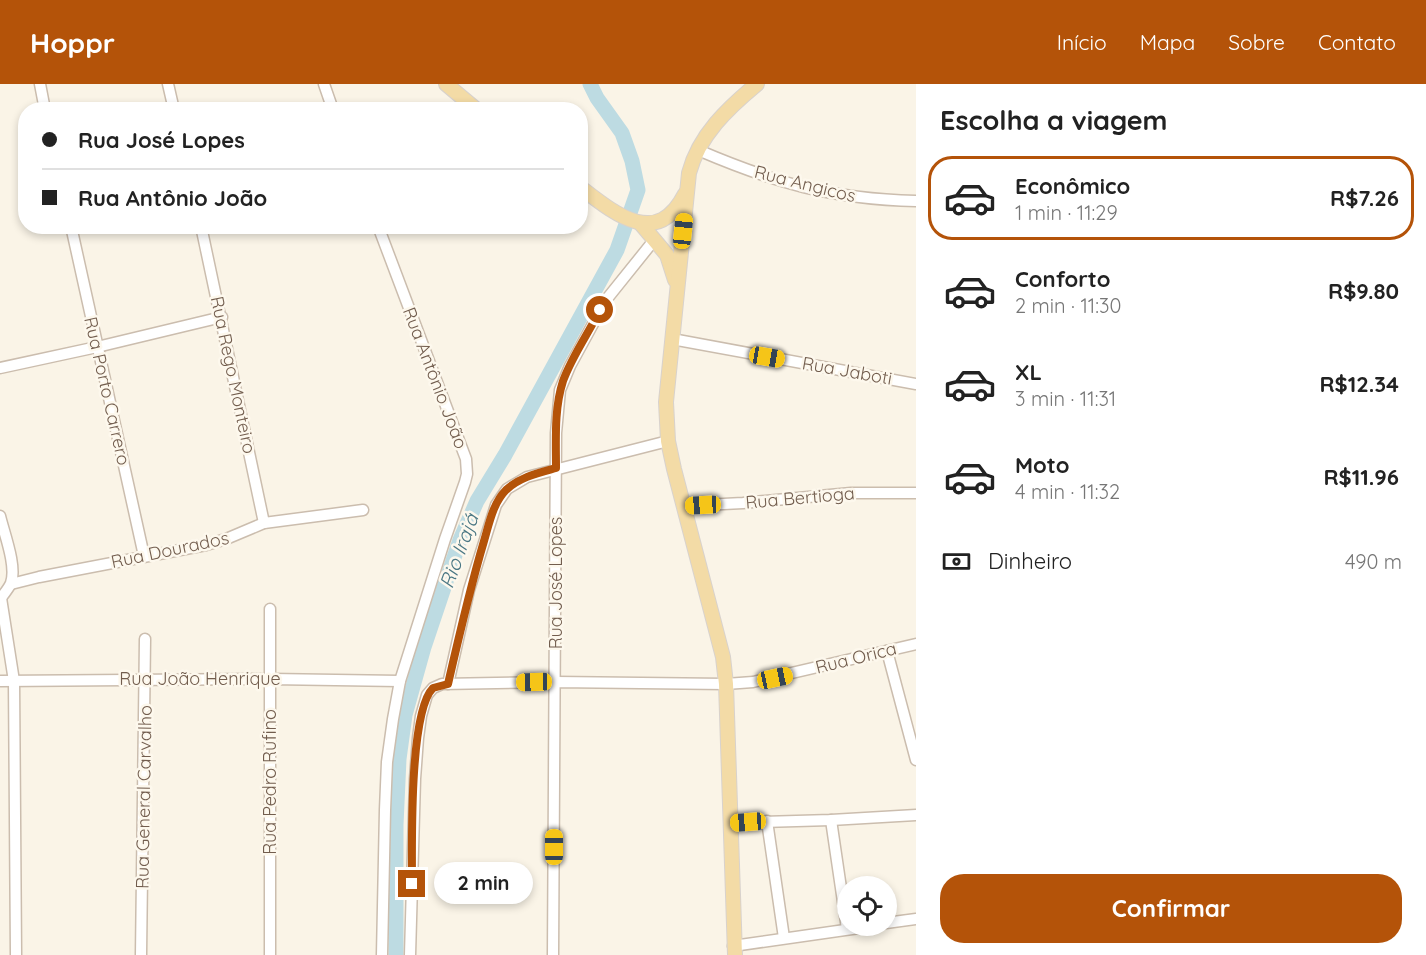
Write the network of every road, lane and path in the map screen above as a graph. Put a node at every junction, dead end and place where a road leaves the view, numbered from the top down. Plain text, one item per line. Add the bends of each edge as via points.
1 (40, 84) edge
2 (168, 84) edge
3 (324, 84) edge
4 (446, 84) edge
5 (757, 84) edge
6 (43, 102) edge
7 (172, 102) edge
8 (330, 102) edge
9 (467, 102) edge
10 (698, 150) junction
11 (687, 190) junction
12 (588, 193) edge
13 (916, 201) edge
14 (633, 221) junction
15 (73, 234) edge
16 (203, 234) edge
17 (381, 234) edge
18 (655, 239) junction
19 (677, 292) junction
20 (222, 317) junction
21 (672, 339) junction
22 (97, 347) junction
23 (0, 368) edge
24 (916, 384) edge
25 (668, 441) junction
26 (556, 468) junction
27 (916, 493) edge
28 (684, 506) junction
29 (363, 510) dead end
30 (0, 516) edge
31 (264, 523) junction
32 (144, 556) junction
33 (11, 584) junction
34 (0, 598) edge
35 (270, 609) dead end
36 (145, 639) dead end
37 (916, 644) edge
38 (887, 651) junction
39 (146, 679) junction
40 (271, 679) junction
41 (0, 681) edge
42 (14, 681) junction
43 (400, 681) junction
44 (556, 682) junction
45 (448, 684) junction
46 (726, 684) junction
47 (916, 760) edge
48 (916, 815) edge
49 (767, 820) junction
50 (831, 820) junction
51 (730, 823) junction
52 (839, 876) edge
53 (916, 919) edge
54 (897, 922) edge
55 (837, 930) edge
56 (784, 938) junction
57 (734, 951) edge
58 (16, 955) edge
59 (141, 955) edge
60 (270, 955) edge
61 (382, 955) edge
62 (410, 955) edge
63 (553, 955) edge

1 - 6 street
2 - 7 street
3 - 8 street
4 - 9 main road
5 - 10 main road via 710,130
10 - 11 main road
10 - 13 street, Rua Angicos via 794,186 865,199
11 - 14 main road via 668,216 652,224
11 - 19 main road
12 - 14 main road
14 - 18 main road
15 - 22 street, Rua Porto Carrero
16 - 20 street, Rua Rego Monteiro
17 - 43 street, Rua Antônio João via 467,466
18 - 19 main road via 672,265
18 - 26 street, Rua José Lopes via 606,300 564,378 557,405
19 - 21 main road
20 - 22 street
20 - 31 street, Rua Rego Monteiro
21 - 24 street, Rua Jaboti
21 - 25 main road via 666,402
22 - 23 street
22 - 32 street, Rua Porto Carrero
25 - 26 street
25 - 28 main road
26 - 44 street, Rua José Lopes
26 - 45 street via 517,482 496,505 469,590
27 - 28 street, Rua Bertioga via 851,493
28 - 46 main road via 723,657
29 - 31 street, Rua Dourados
30 - 33 street via 12,564
31 - 32 street, Rua Dourados via 215,543
32 - 33 street, Rua Dourados
33 - 34 street
34 - 42 street
35 - 40 street, Rua Pedro Rufino
36 - 39 street, Rua General Carvalho
37 - 38 street, Rua Orica
38 - 46 street, Rua Orica via 753,682
38 - 47 street
39 - 40 street, Rua João Henrique
39 - 42 street, Rua João Henrique
39 - 59 street, Rua General Carvalho
40 - 43 street, Rua João Henrique
40 - 60 street, Rua Pedro Rufino
41 - 42 street, Rua João Henrique
42 - 58 street
43 - 61 street, Rua Antônio João via 387,762
44 - 45 street
44 - 46 street
44 - 63 street, Rua José Lopes
45 - 62 street via 433,688 427,695 421,716 415,779
46 - 51 main road
48 - 50 street
49 - 50 street
49 - 51 street
49 - 56 street
50 - 52 street
51 - 57 main road
53 - 54 street
55 - 56 street
56 - 57 street

